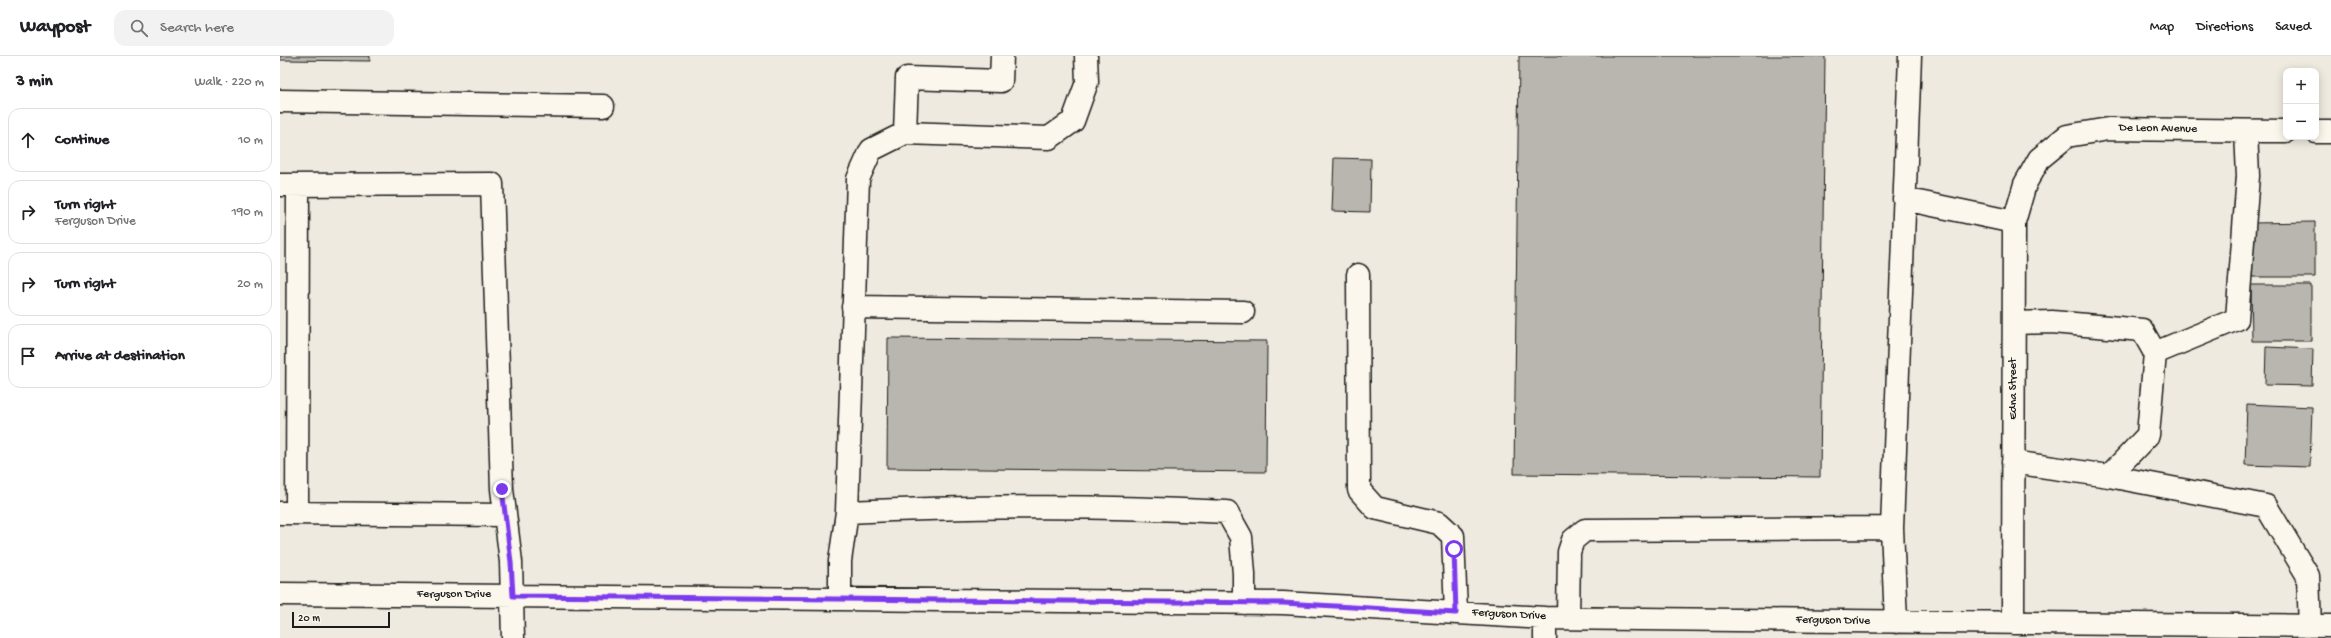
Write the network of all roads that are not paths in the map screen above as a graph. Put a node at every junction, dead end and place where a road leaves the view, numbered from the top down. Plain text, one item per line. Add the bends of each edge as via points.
1 (1002, 56) edge
2 (1086, 56) edge
3 (1910, 56) edge
4 (280, 101) edge
5 (603, 106) dead end
6 (2246, 131) junction
7 (2283, 131) edge
8 (2319, 132) edge
9 (2331, 132) edge
10 (905, 133) junction
11 (2039, 159) joint
12 (289, 185) edge
13 (1904, 198) junction
14 (2014, 222) junction
15 (1358, 275) dead end
16 (854, 307) junction
17 (1243, 312) dead end
18 (2014, 323) junction
19 (2155, 353) junction
20 (2013, 462) junction
21 (2109, 476) junction
22 (847, 512) junction
23 (289, 513) edge
24 (505, 515) junction
25 (1892, 528) junction
26 (280, 594) edge
27 (513, 596) junction
28 (840, 599) junction
29 (1244, 603) junction
30 (1456, 613) junction
31 (1568, 618) junction
32 (1896, 622) junction
33 (2013, 623) junction
34 (2321, 626) edge
35 (1545, 628) edge
36 (2078, 631) edge
37 (513, 638) edge

1 - 10 street via 1001,81 907,78
2 - 10 street via 1086,82 1073,121 1049,138
3 - 13 street
4 - 5 street
6 - 7 street, De Leon Avenue
6 - 11 street, De Leon Avenue via 2108,129 2067,136
6 - 19 street via 2248,176 2237,319
8 - 9 street
10 - 16 street via 871,150 858,179
11 - 14 street, Edna Street via 2025,184
12 - 23 street
12 - 24 street via 492,184
13 - 14 street
13 - 25 street
14 - 18 street, Edna Street
15 - 30 street via 1358,490 1375,508 1439,523 1453,536
16 - 17 street
16 - 22 street
18 - 19 street via 2052,322 2142,330
18 - 20 street, Edna Street
19 - 21 street via 2148,435
20 - 21 street
20 - 33 street, Edna Street
21 - 34 street via 2266,506 2308,576
22 - 28 street via 840,561
22 - 29 street via 963,507 1227,512 1241,537
23 - 24 street
24 - 27 street
25 - 31 street via 1585,530 1573,540 1569,552
25 - 32 street
26 - 27 street, Ferguson Drive
27 - 28 street, Ferguson Drive
27 - 37 street
28 - 29 street, Ferguson Drive
29 - 30 street, Ferguson Drive
30 - 35 street, Ferguson Drive
31 - 32 street, Ferguson Drive
31 - 35 street, Ferguson Drive
32 - 33 street, Ferguson Drive
33 - 36 street, Ferguson Drive
34 - 36 street, Ferguson Drive

